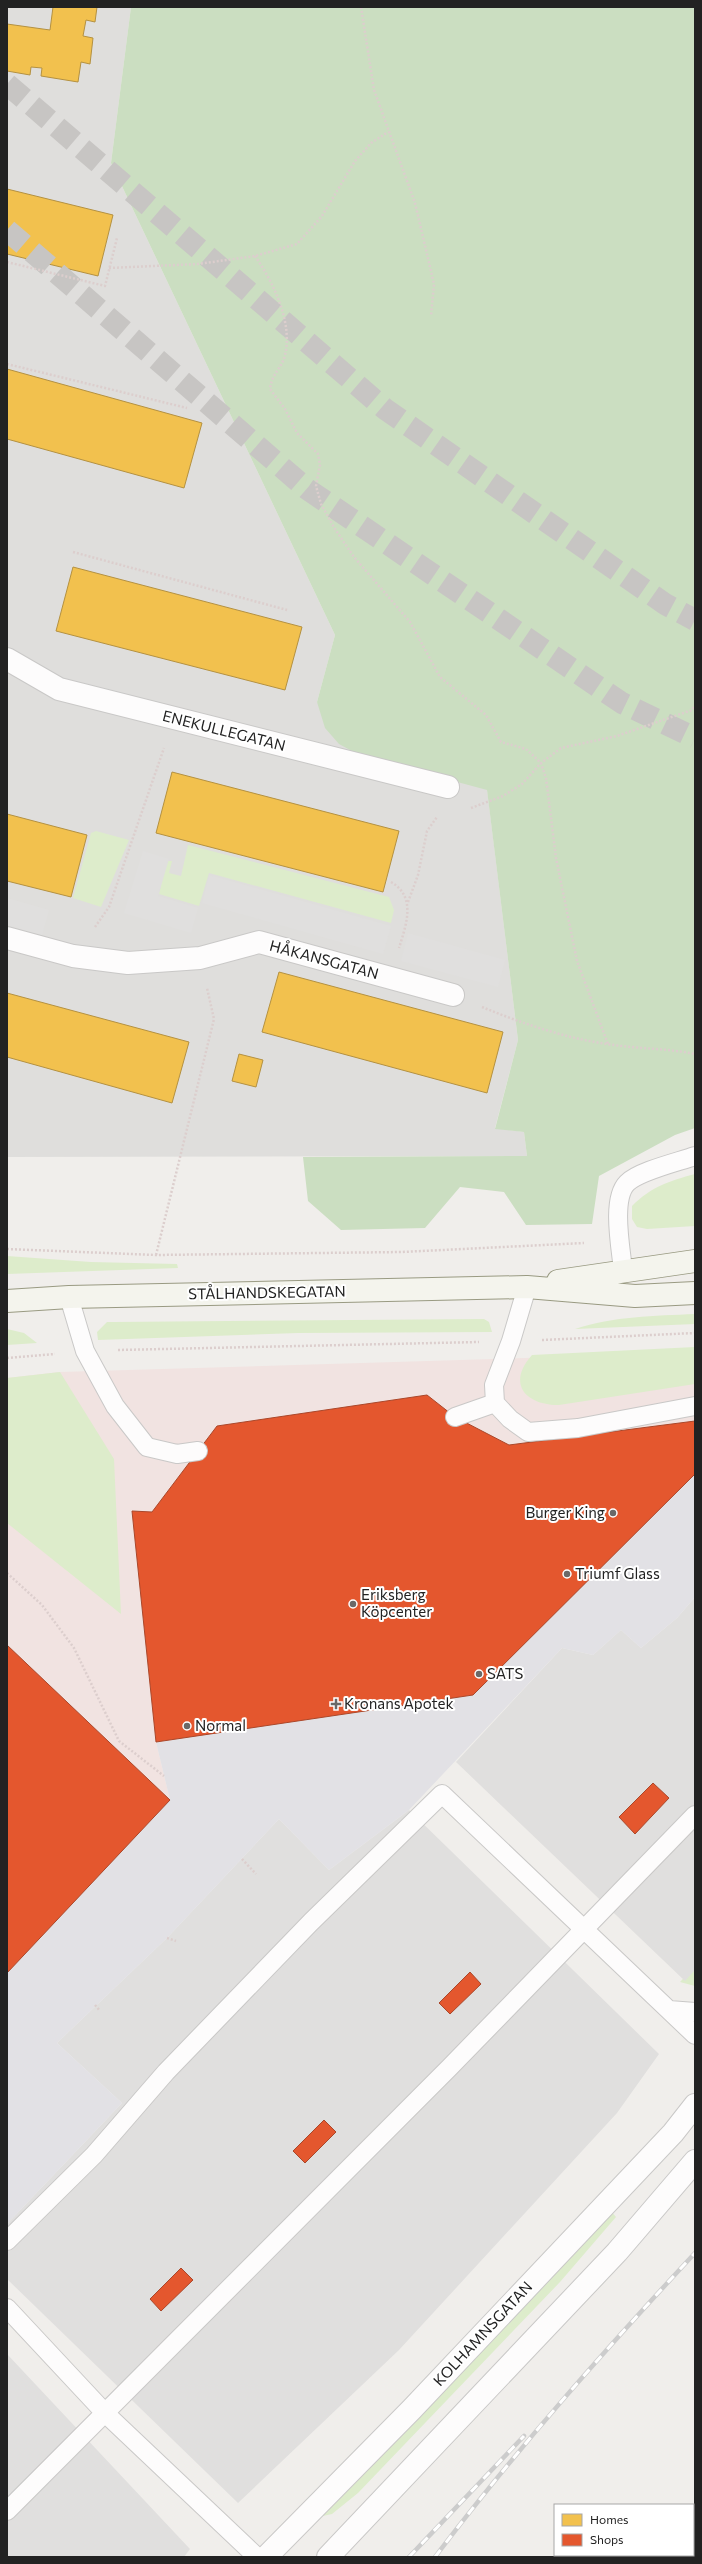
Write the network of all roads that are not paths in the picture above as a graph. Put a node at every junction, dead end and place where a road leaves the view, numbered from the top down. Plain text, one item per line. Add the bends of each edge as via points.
1 (7, 659) edge
2 (446, 797) road end
3 (7, 938) edge
4 (453, 995) dead end
5 (695, 1156) edge
6 (695, 1261) edge
7 (623, 1270) junction
8 (527, 1287) junction
9 (695, 1293) edge
10 (69, 1297) junction
11 (7, 1301) edge
12 (495, 1403) junction
13 (695, 1406) edge
14 (456, 1417) dead end
15 (198, 1451) dead end
16 (695, 1815) edge
17 (585, 1930) junction
18 (669, 2010) junction
19 (695, 2012) edge
20 (695, 2035) edge
21 (695, 2105) edge
22 (695, 2161) edge
23 (7, 2241) edge
24 (7, 2308) edge
25 (106, 2414) junction
26 (7, 2511) edge
27 (257, 2557) edge
28 (266, 2557) edge
29 (328, 2557) edge

1 - 2 street, ENEKULLEGATAN via 59,689 174,719
3 - 4 street, HÅKANSGATAN via 72,956 128,963 200,958 259,942
5 - 7 lane via 642,1174 627,1183 621,1193 619,1211
6 - 7 street, STÅLHANDSKEGATAN
7 - 8 street, STÅLHANDSKEGATAN
8 - 9 street, STÅLHANDSKEGATAN via 635,1296
8 - 10 street, STÅLHANDSKEGATAN
8 - 12 lane via 511,1341 494,1385
10 - 11 street, STÅLHANDSKEGATAN
10 - 15 lane via 85,1351 115,1406 147,1447 177,1454
12 - 13 lane via 510,1419 528,1432 578,1428
12 - 14 lane
16 - 17 lane
17 - 18 lane
17 - 23 lane via 442,1794 311,1922 166,2072 94,2155
17 - 25 lane
18 - 19 lane
18 - 20 lane
21 - 28 street, KOLHAMNSGATAN via 672,2133 418,2403
22 - 29 street via 617,2252
24 - 25 lane
25 - 26 lane
25 - 27 lane

